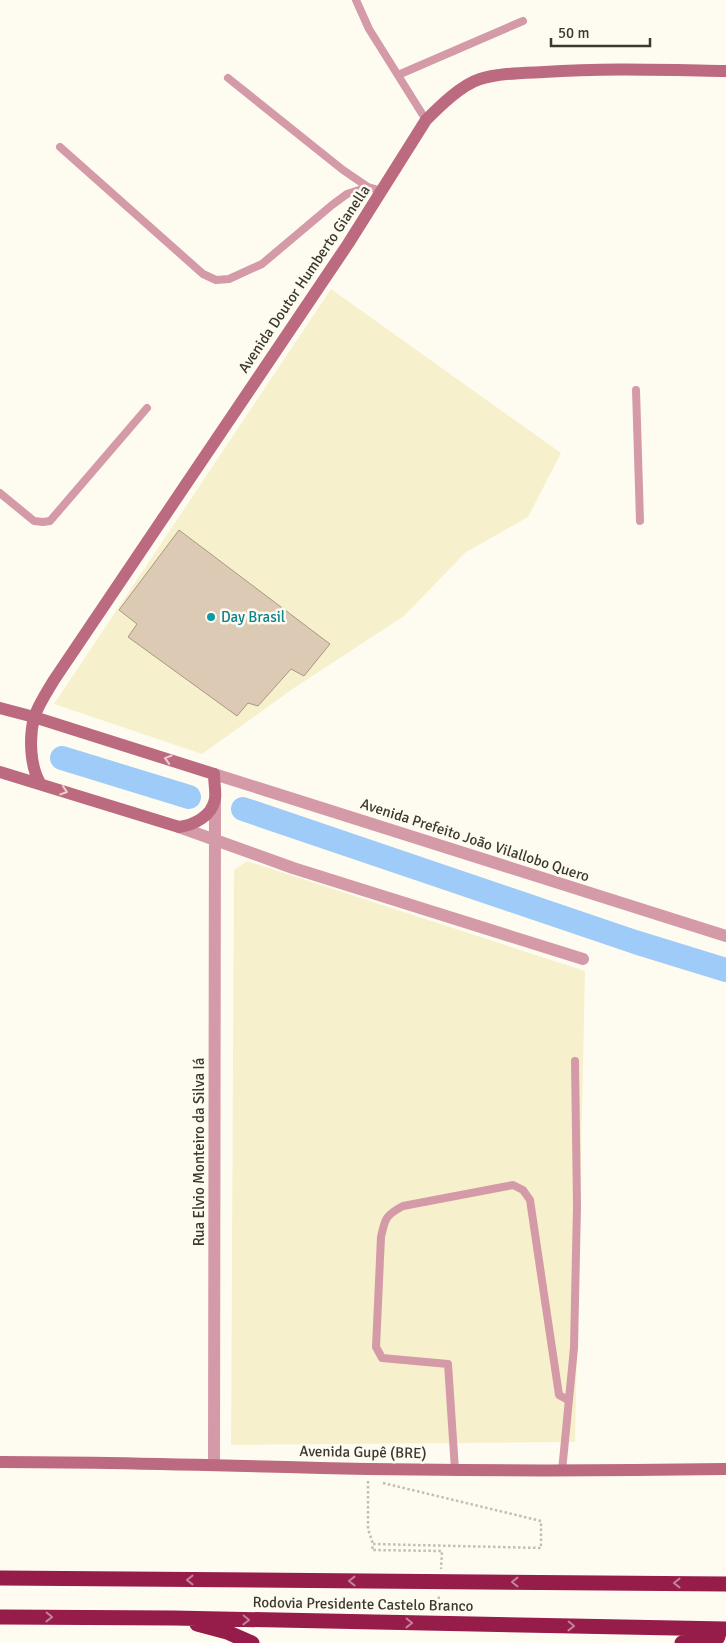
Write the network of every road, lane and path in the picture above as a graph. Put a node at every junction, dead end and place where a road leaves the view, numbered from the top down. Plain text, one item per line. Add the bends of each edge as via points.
1 (356, 0) edge
2 (523, 21) dead end
3 (726, 71) edge
4 (398, 75) junction
5 (228, 78) dead end
6 (426, 120) junction
7 (60, 146) dead end
8 (368, 188) junction
9 (382, 192) junction
10 (636, 390) dead end
11 (147, 408) dead end
12 (0, 493) edge
13 (640, 521) dead end
14 (0, 708) edge
15 (34, 717) junction
16 (0, 772) edge
17 (214, 774) junction
18 (40, 783) junction
19 (215, 799) junction
20 (179, 827) junction
21 (216, 840) junction
22 (726, 936) edge
23 (583, 959) dead end
24 (575, 1061) dead end
25 (568, 1400) junction
26 (0, 1462) edge
27 (214, 1464) junction
28 (455, 1470) junction
29 (726, 1470) edge
30 (562, 1472) junction
31 (368, 1480) dead end
32 (378, 1482) dead end
33 (373, 1544) junction
34 (441, 1570) dead end
35 (0, 1578) edge
36 (726, 1584) edge
37 (440, 1588) dead end
38 (438, 1616) dead end
39 (0, 1617) edge
40 (174, 1618) junction
41 (726, 1628) edge
42 (726, 1636) edge
43 (252, 1643) edge
44 (682, 1643) edge

1 - 4 lane via 369,29
2 - 4 lane
3 - 6 main road, Avenida Doutor Humberto Gianella via 562,71 479,79 457,92
4 - 6 lane
5 - 8 lane
6 - 9 main road, Avenida Doutor Humberto Gianella
7 - 8 lane via 203,274 216,280 229,279 262,264 347,194
8 - 9 lane
9 - 15 main road, Avenida Doutor Humberto Gianella via 54,680
10 - 13 lane
11 - 12 lane via 50,521 34,521
14 - 15 main road, Avenida Prefeito João Vilallobo Quero
17 -> 15 main road, Avenida Prefeito João Vilallobo Quero
15 - 18 main road via 33,762
16 - 18 main road
17 - 19 main road
17 - 22 street, Avenida Prefeito João Vilallobo Quero
18 -> 20 main road
19 - 20 main road via 203,818
19 - 21 street
20 - 21 street
21 - 23 street via 293,868
21 - 27 street, Rua Elvio Monteiro da Silva Iá
24 - 25 lane via 577,1206 574,1348
25 - 28 lane via 559,1396 530,1200 523,1190 513,1185 403,1206 390,1213 381,1237 376,1347 382,1358 448,1364
25 - 30 lane
26 - 27 main road, Avenida Gupê (BRE)
27 - 28 main road, Avenida Gupê (BRE)
28 - 30 main road, Avenida Gupê (BRE)
29 - 30 main road, Avenida Gupê (BRE)
31 - 33 path via 368,1529
32 - 33 path via 541,1521 541,1548
33 - 34 path via 372,1550 442,1551
36 -> 35 highway, Rodovia Presidente Castelo Branco
37 - 38 path
39 -> 40 highway, Rodovia Presidente Castelo Branco
40 -> 41 highway, Rodovia Presidente Castelo Branco
40 - 43 highway via 227,1632
42 - 44 highway

